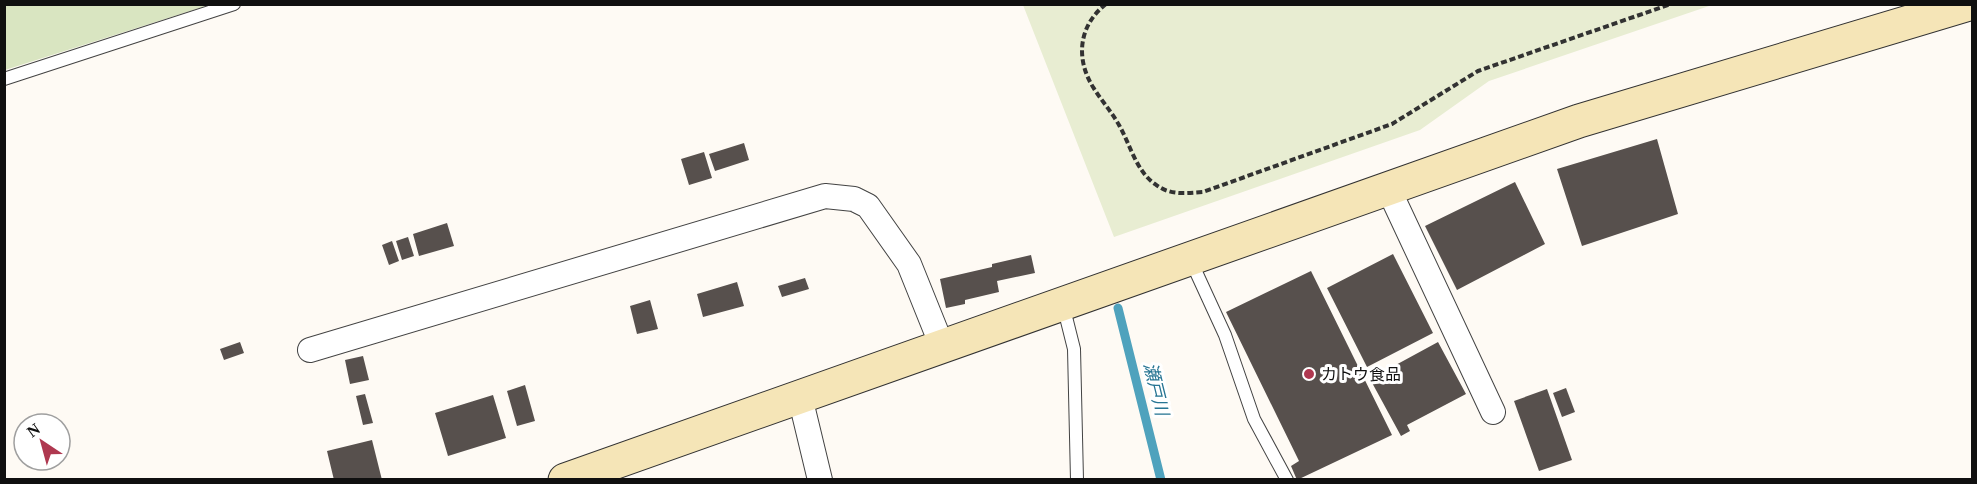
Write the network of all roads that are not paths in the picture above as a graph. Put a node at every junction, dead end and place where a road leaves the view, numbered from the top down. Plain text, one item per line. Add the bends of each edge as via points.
1 (234, 4) edge
2 (1969, 4) edge
3 (4, 79) edge
4 (1389, 190) junction
5 (1190, 259) junction
6 (1062, 303) junction
7 (942, 346) junction
8 (310, 350) dead end
9 (800, 397) junction
10 (1493, 412) dead end
11 (565, 480) edge
12 (820, 480) edge
13 (1077, 480) edge
14 (1287, 480) edge

1 - 3 lane
2 - 4 street via 1579,121
4 - 5 street
4 - 10 street
5 - 6 street
5 - 14 lane via 1225,335 1254,419
6 - 7 street
6 - 13 lane via 1074,349
7 - 8 street via 909,264 868,206 854,199 825,196
7 - 9 street
9 - 11 street
9 - 12 street

